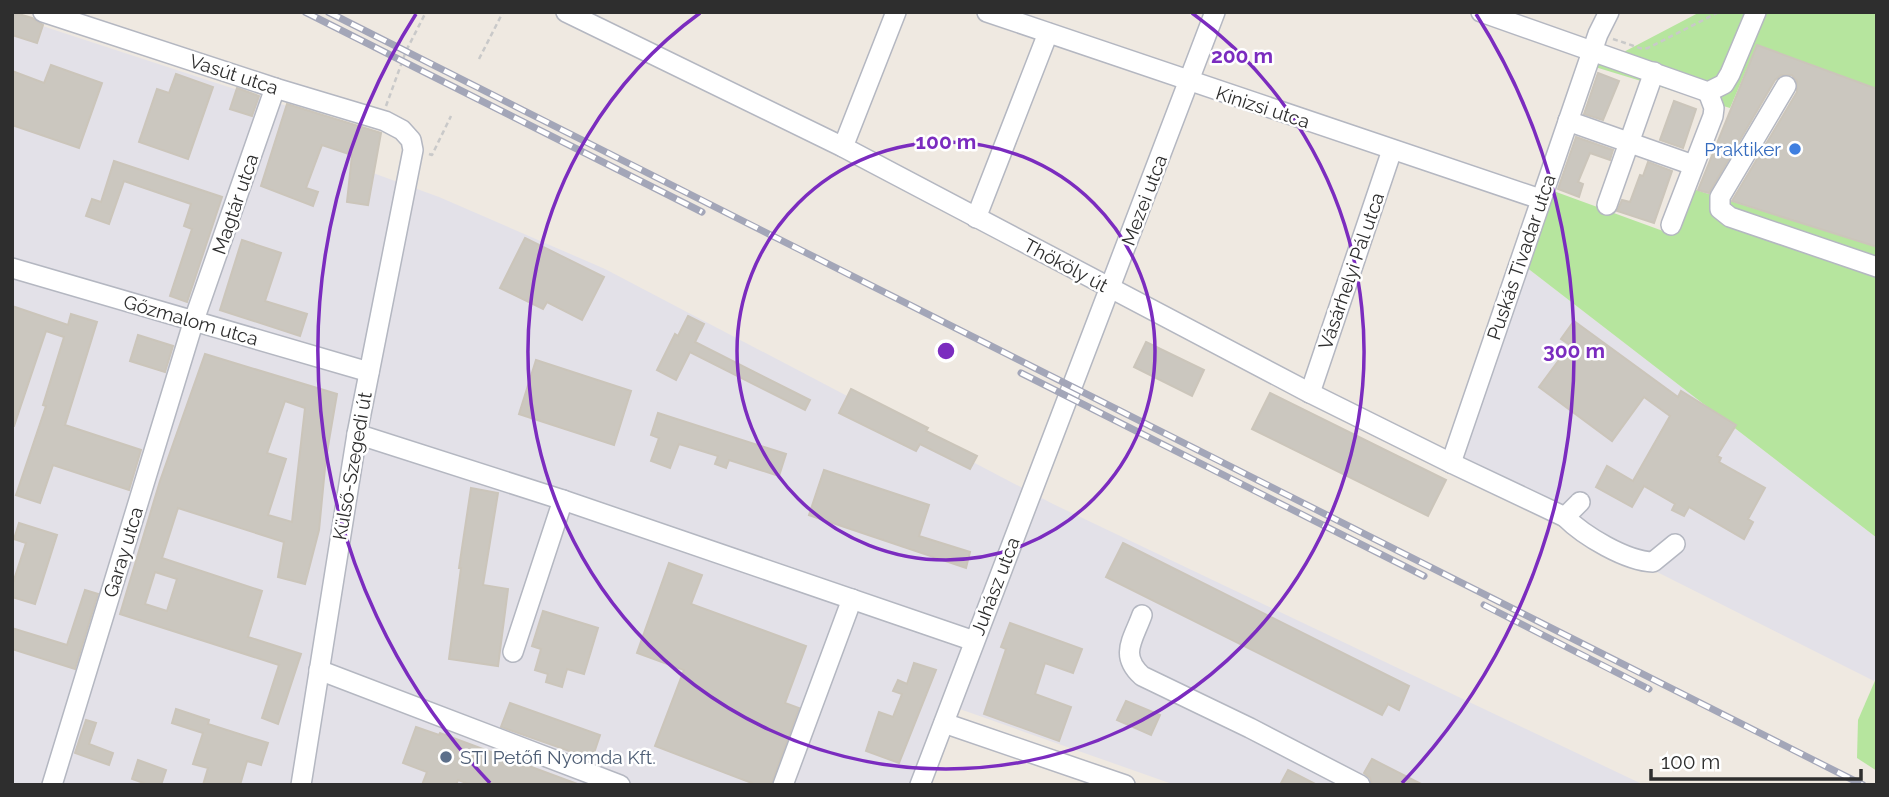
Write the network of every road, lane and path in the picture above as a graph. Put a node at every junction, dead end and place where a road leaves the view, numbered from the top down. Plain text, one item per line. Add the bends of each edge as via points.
1 (43, 12) edge
2 (426, 12) edge
3 (503, 12) edge
4 (566, 12) edge
5 (895, 12) edge
6 (987, 12) edge
7 (1215, 12) edge
8 (1481, 12) edge
9 (1609, 12) edge
10 (1719, 12) edge
11 (1756, 12) edge
12 (1048, 33) junction
13 (1596, 42) junction
14 (479, 60) dead end
15 (1654, 72) junction
16 (1188, 82) junction
17 (1786, 86) dead end
18 (275, 88) junction
19 (1708, 92) junction
20 (451, 116) dead end
21 (384, 121) junction
22 (1568, 121) junction
23 (1629, 142) junction
24 (843, 147) junction
25 (1392, 149) junction
26 (413, 150) joint
27 (432, 155) dead end
28 (1693, 165) junction
29 (1540, 199) junction
30 (1607, 205) dead end
31 (976, 218) junction
32 (1671, 225) dead end
33 (12, 268) edge
34 (1877, 268) edge
35 (1111, 289) junction
36 (194, 320) junction
37 (369, 372) junction
38 (1073, 387) joint
39 (1310, 393) junction
40 (357, 434) junction
41 (1451, 463) junction
42 (564, 500) junction
43 (1580, 502) dead end
44 (1565, 517) junction
45 (1675, 544) dead end
46 (852, 599) junction
47 (1142, 615) dead end
48 (974, 641) junction
49 (513, 652) dead end
50 (319, 670) junction
51 (944, 723) junction
52 (1115, 783) edge
53 (52, 785) edge
54 (301, 785) edge
55 (620, 785) edge
56 (783, 785) edge
57 (920, 785) edge
58 (1360, 785) edge

1 - 18 street, Vasút utca
2 - 21 path via 394,83
3 - 14 path
4 - 24 street, Thököly út
5 - 24 street
6 - 12 street, Kinizsi utca
7 - 16 street, Mezei utca
8 - 13 street
9 - 13 street, Puskás Tivadar utca
10 - 13 path via 1643,49
11 - 19 street via 1730,74 1724,84
12 - 16 street, Kinizsi utca
12 - 31 street
13 - 15 street
13 - 22 street, Puskás Tivadar utca
15 - 19 street
15 - 23 street
16 - 25 street, Kinizsi utca
16 - 35 street, Mezei utca
17 - 34 street via 1720,197 1720,209 1730,218
18 - 21 street, Vasút utca
18 - 36 street, Magtár utca
19 - 28 street via 1713,116
20 - 27 path
21 - 26 street, Vasút utca via 402,130
22 - 23 street
22 - 29 street, Puskás Tivadar utca
23 - 28 street
23 - 30 street
24 - 31 street, Thököly út
25 - 29 street, Kinizsi utca
25 - 39 street, Vásárhelyi Pál utca
26 - 37 street, Külső-Szegedi út
28 - 32 street
29 - 41 street, Puskás Tivadar utca
31 - 35 street, Thököly út
33 - 36 street, Gőzmalom utca
35 - 38 street, Mezei utca
35 - 39 street, Thököly út
36 - 37 street, Gőzmalom utca
36 - 53 street, Garay utca
37 - 40 street, Külső-Szegedi út
38 - 48 street, Juhász utca
39 - 41 street, Thököly út
40 - 42 street
40 - 50 street, Külső-Szegedi út
41 - 44 street, Thököly út
42 - 46 street
42 - 49 street
43 - 44 street
44 - 45 street, Thököly út via 1579,531 1640,562 1653,562
46 - 48 street
46 - 56 street
47 - 58 street via 1128,655 1142,676
48 - 51 street, Juhász utca
50 - 54 street, Külső-Szegedi út
50 - 55 street
51 - 52 street
51 - 57 street, Juhász utca

